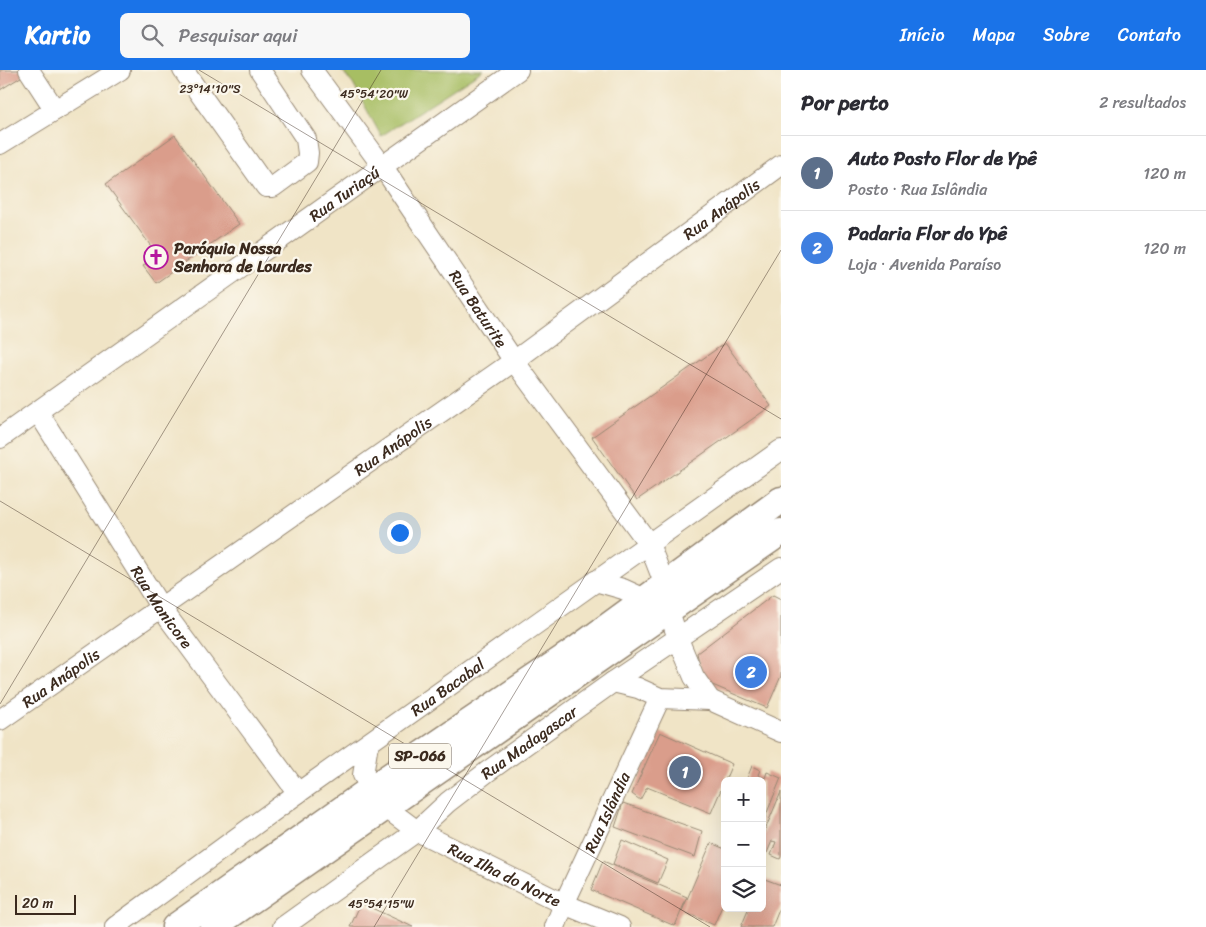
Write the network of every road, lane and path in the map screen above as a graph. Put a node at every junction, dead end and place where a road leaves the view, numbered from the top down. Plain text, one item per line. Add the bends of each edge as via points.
1 (29, 70) edge
2 (120, 70) edge
3 (183, 70) edge
4 (260, 70) edge
5 (312, 70) edge
6 (518, 70) edge
7 (55, 110) junction
8 (0, 144) edge
9 (781, 165) edge
10 (383, 167) junction
11 (514, 361) junction
12 (38, 412) junction
13 (0, 438) edge
14 (781, 450) edge
15 (781, 486) edge
16 (781, 500) edge
17 (752, 520) junction
18 (781, 532) edge
19 (648, 544) junction
20 (781, 568) edge
21 (595, 582) junction
22 (655, 592) junction
23 (161, 608) junction
24 (669, 611) junction
25 (678, 638) junction
26 (613, 682) junction
27 (660, 698) junction
28 (710, 700) junction
29 (0, 720) edge
30 (781, 732) edge
31 (368, 744) junction
32 (298, 793) junction
33 (378, 798) junction
34 (417, 831) junction
35 (564, 904) junction
36 (115, 927) edge
37 (175, 927) edge
38 (213, 927) edge
39 (283, 927) edge
40 (555, 927) edge
41 (620, 927) edge

1 - 7 street
2 - 7 street
3 - 4 street via 266,187 273,187 307,162 308,153 306,139
5 - 10 street, Rua Baturite
6 - 10 street, Rua Turiaçú
7 - 8 street
9 - 11 street, Rua Anápolis
10 - 11 street, Rua Baturite
10 - 12 street, Rua Turiaçú
11 - 19 street, Rua Baturite
11 - 23 street, Rua Anápolis
12 - 13 street, Rua Turiaçú
12 - 23 street, Rua Manicore
14 - 19 street, Rua Bacabal
15 - 17 street via 770,494
16 - 17 main road, SP-066
17 - 22 main road, SP-066
18 - 24 main road, SP-066
19 - 21 street, Rua Bacabal
19 - 22 street, Rua Baturite
20 - 25 street, Rua Madagascar
21 - 22 street
21 - 31 street, Rua Bacabal
22 - 24 street, Rua Baturite
22 - 33 main road, SP-066
23 - 29 street, Rua Anápolis
23 - 32 street, Rua Manicore
24 - 25 street, Rua Baturite
24 - 33 main road, SP-066
25 - 26 street, Rua Madagascar
25 - 28 street, Rua Baturite via 694,677
26 - 27 street
26 - 34 street, Rua Madagascar via 456,796
27 - 28 street
27 - 35 street, Rua Islândia
28 - 30 street
31 - 32 street, Rua Bacabal
31 - 33 street via 363,775
32 - 36 street, Rua Bacabal
33 - 34 street, Rua Ilha do Norte
33 - 37 main road, SP-066
33 - 38 main road, SP-066
34 - 35 street, Rua Ilha do Norte
34 - 39 street, Rua Madagascar
35 - 40 street, Rua Islândia
35 - 41 street, Rua Ilha do Norte

